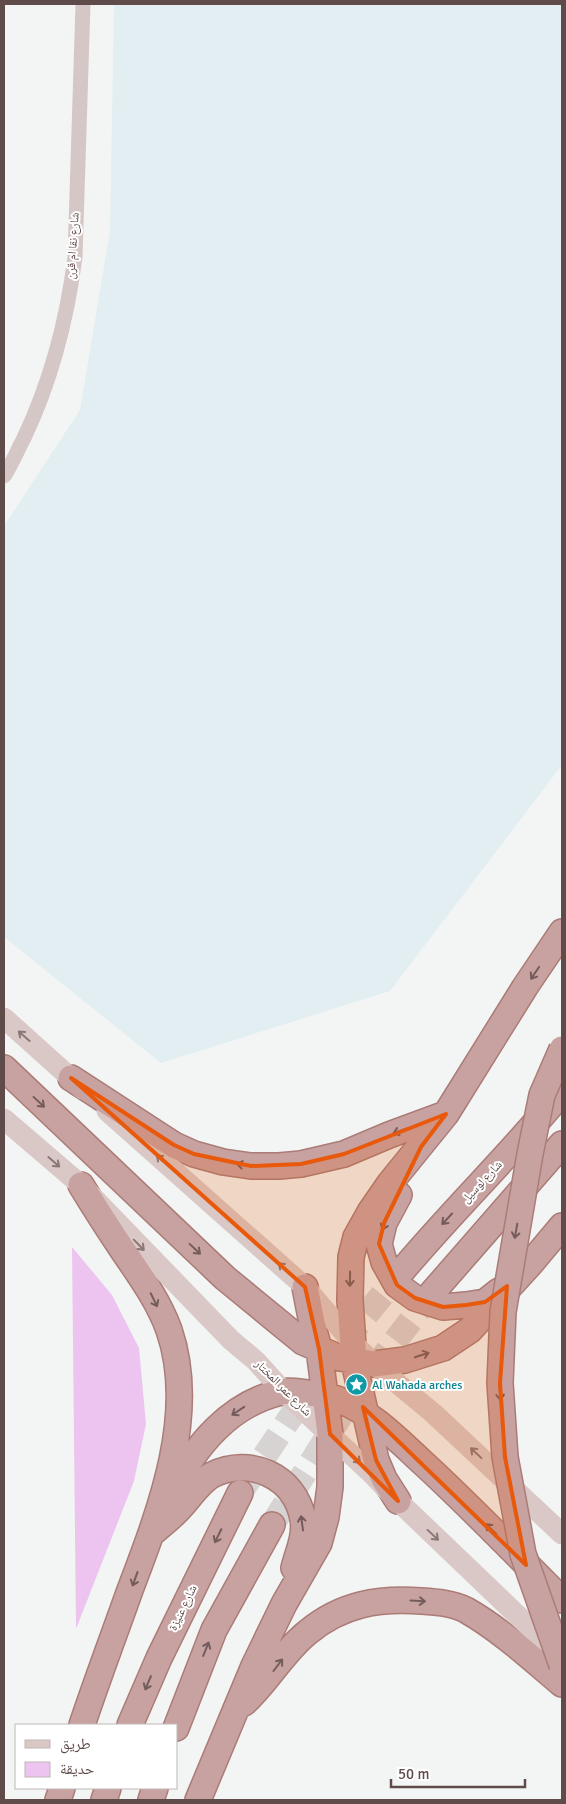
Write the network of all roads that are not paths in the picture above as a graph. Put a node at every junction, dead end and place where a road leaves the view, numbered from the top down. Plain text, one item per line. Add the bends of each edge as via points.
1 (82, 4) edge
2 (4, 476) edge
3 (562, 932) edge
4 (4, 1018) edge
5 (562, 1049) edge
6 (4, 1068) edge
7 (71, 1078) junction
8 (562, 1092) edge
9 (446, 1114) junction
10 (4, 1119) edge
11 (562, 1144) edge
12 (421, 1147) junction
13 (81, 1186) junction
14 (562, 1226) edge
15 (402, 1272) tunnel mouth
16 (518, 1278) junction
17 (305, 1287) junction
18 (432, 1293) tunnel mouth
19 (319, 1349) junction
20 (360, 1356) junction
21 (282, 1391) junction
22 (326, 1396) junction
23 (365, 1412) junction
24 (330, 1434) junction
25 (240, 1492) tunnel mouth
26 (398, 1501) junction
27 (272, 1525) tunnel mouth
28 (152, 1533) junction
29 (562, 1534) edge
30 (562, 1600) edge
31 (284, 1604) junction
32 (562, 1658) edge
33 (562, 1664) edge
34 (562, 1684) edge
35 (233, 1713) junction
36 (82, 1724) edge
37 (130, 1724) edge
38 (178, 1724) edge
39 (198, 1800) edge

1 - 2 street, شارع نقا ام قرن via 70,294 49,376 32,420
3 -> 9 highway
7 -> 4 main road
5 -> 33 highway, bridge via 542,1095 530,1154 503,1312 500,1383 505,1457 522,1554
6 -> 19 highway via 225,1278 303,1342
9 -> 7 highway via 388,1134 344,1154 301,1164 251,1166 222,1162 174,1145
17 -> 7 main road
8 -> 15 highway, شارع لوسيل
9 - 12 highway
10 -> 13 main road, شارع عمر المختار
11 - 18 highway
12 -> 16 highway via 384,1223 379,1244 384,1262 397,1285 416,1298 444,1307 485,1302
12 -> 20 highway via 390,1183 356,1237 351,1257 350,1300
13 -> 21 main road, شارع عمر المختار
13 -> 28 highway via 148,1287 169,1329 176,1354 178,1422
14 - 16 highway
20 -> 16 highway via 405,1360 443,1348 470,1330
17 - 19 highway
17 - 20 main road
19 - 20 highway via 340,1358
19 - 22 highway
20 - 23 highway
29 -> 20 main road via 434,1414
21 - 22 highway
21 - 24 main road, شارع عمر المختار
21 -> 28 highway via 248,1405 216,1428 199,1446 182,1472
22 - 23 highway
22 - 24 highway
23 - 26 highway via 376,1460
30 -> 23 highway via 444,1482
24 -> 26 main road, شارع عمر المختار
24 - 31 highway via 330,1487 319,1543
25 -> 37 highway, شارع عنيزة
26 -> 32 main road, شارع عمر المختار
38 -> 27 highway via 214,1630
31 -> 28 highway via 304,1532 303,1518 294,1496 276,1476 261,1470 227,1469 210,1476
28 -> 36 highway
31 - 35 highway
35 -> 34 highway via 265,1682 306,1633 331,1615 376,1601 428,1601 447,1603 464,1610 502,1635
35 - 39 highway

